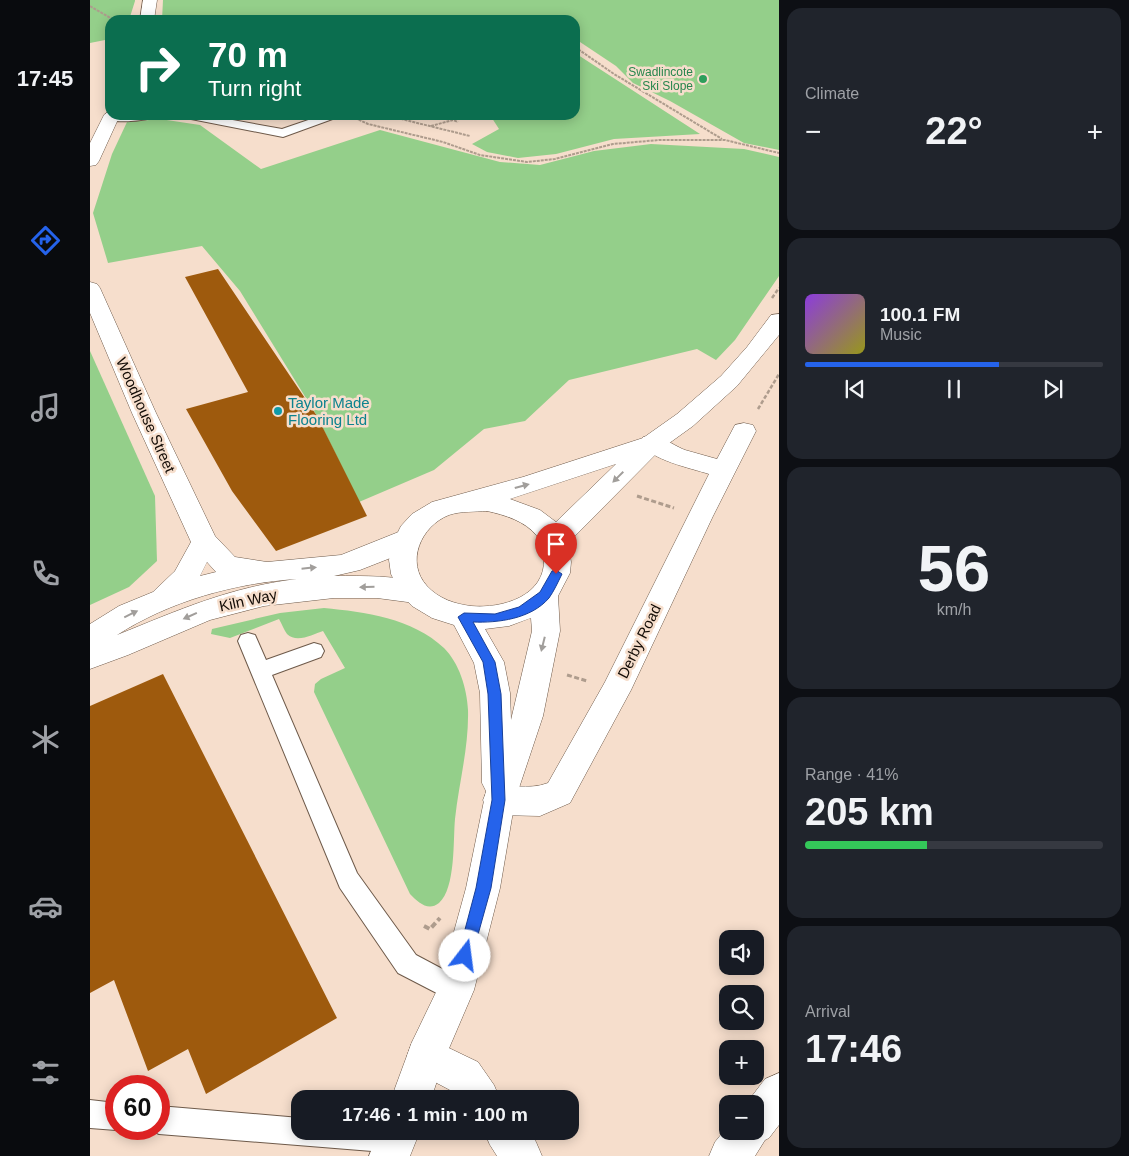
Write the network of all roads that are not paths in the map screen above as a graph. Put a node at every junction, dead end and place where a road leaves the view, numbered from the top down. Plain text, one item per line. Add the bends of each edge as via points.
1 (150, 0) edge
2 (148, 15) edge
3 (109, 120) edge
4 (213, 120) edge
5 (320, 120) edge
6 (90, 161) edge
7 (90, 288) edge
8 (779, 320) edge
9 (749, 424) road end
10 (652, 443) junction
11 (723, 470) junction
12 (458, 503) junction
13 (406, 539) junction
14 (554, 540) junction
15 (204, 542) junction
16 (267, 572) junction
17 (415, 592) junction
18 (544, 596) junction
19 (163, 599) junction
20 (464, 617) junction
21 (90, 640) edge
22 (248, 642) dead end
23 (314, 651) dead end
24 (90, 656) edge
25 (260, 671) junction
26 (499, 800) junction
27 (456, 990) junction
28 (426, 1056) junction
29 (414, 1090) edge
30 (474, 1090) edge
31 (779, 1093) edge
32 (764, 1112) edge
33 (90, 1114) edge
34 (105, 1115) edge
35 (170, 1121) edge
36 (510, 1140) edge
37 (742, 1140) edge
38 (395, 1142) edge
39 (522, 1156) edge
40 (730, 1156) edge

1 - 2 street
3 - 6 street
4 - 5 lane via 284,133
7 - 15 street, Woodhouse Street
8 - 10 street via 729,382
9 - 11 street, Derby Road
10 - 11 street
12 -> 10 street via 528,485
10 -> 14 street
11 - 26 street, Derby Road via 616,690 559,793 540,801
12 - 13 street via 436,510 418,523
12 - 14 street via 487,502 515,508 538,522
16 -> 13 street, Kiln Way via 348,564
13 - 17 street via 401,556 404,575
14 - 18 street via 559,559 556,578
15 - 16 street via 228,566
15 - 19 street via 184,578
16 - 19 street, Kiln Way
17 - 20 street via 436,608
17 -> 24 street, Kiln Way via 377,587 266,594 201,611 118,648
18 - 20 street via 523,611 504,616
18 -> 26 street via 546,631 528,716
21 -> 19 street, Kiln Way via 108,625
20 - 26 street via 489,662 494,694
22 - 25 lane
23 - 25 lane
25 - 27 lane via 348,880 407,964
26 - 27 street via 484,888
27 - 28 street
28 - 29 street
28 - 30 street via 464,1076
31 - 32 street
33 - 34 lane
35 - 38 lane
36 - 39 street
37 - 40 street

